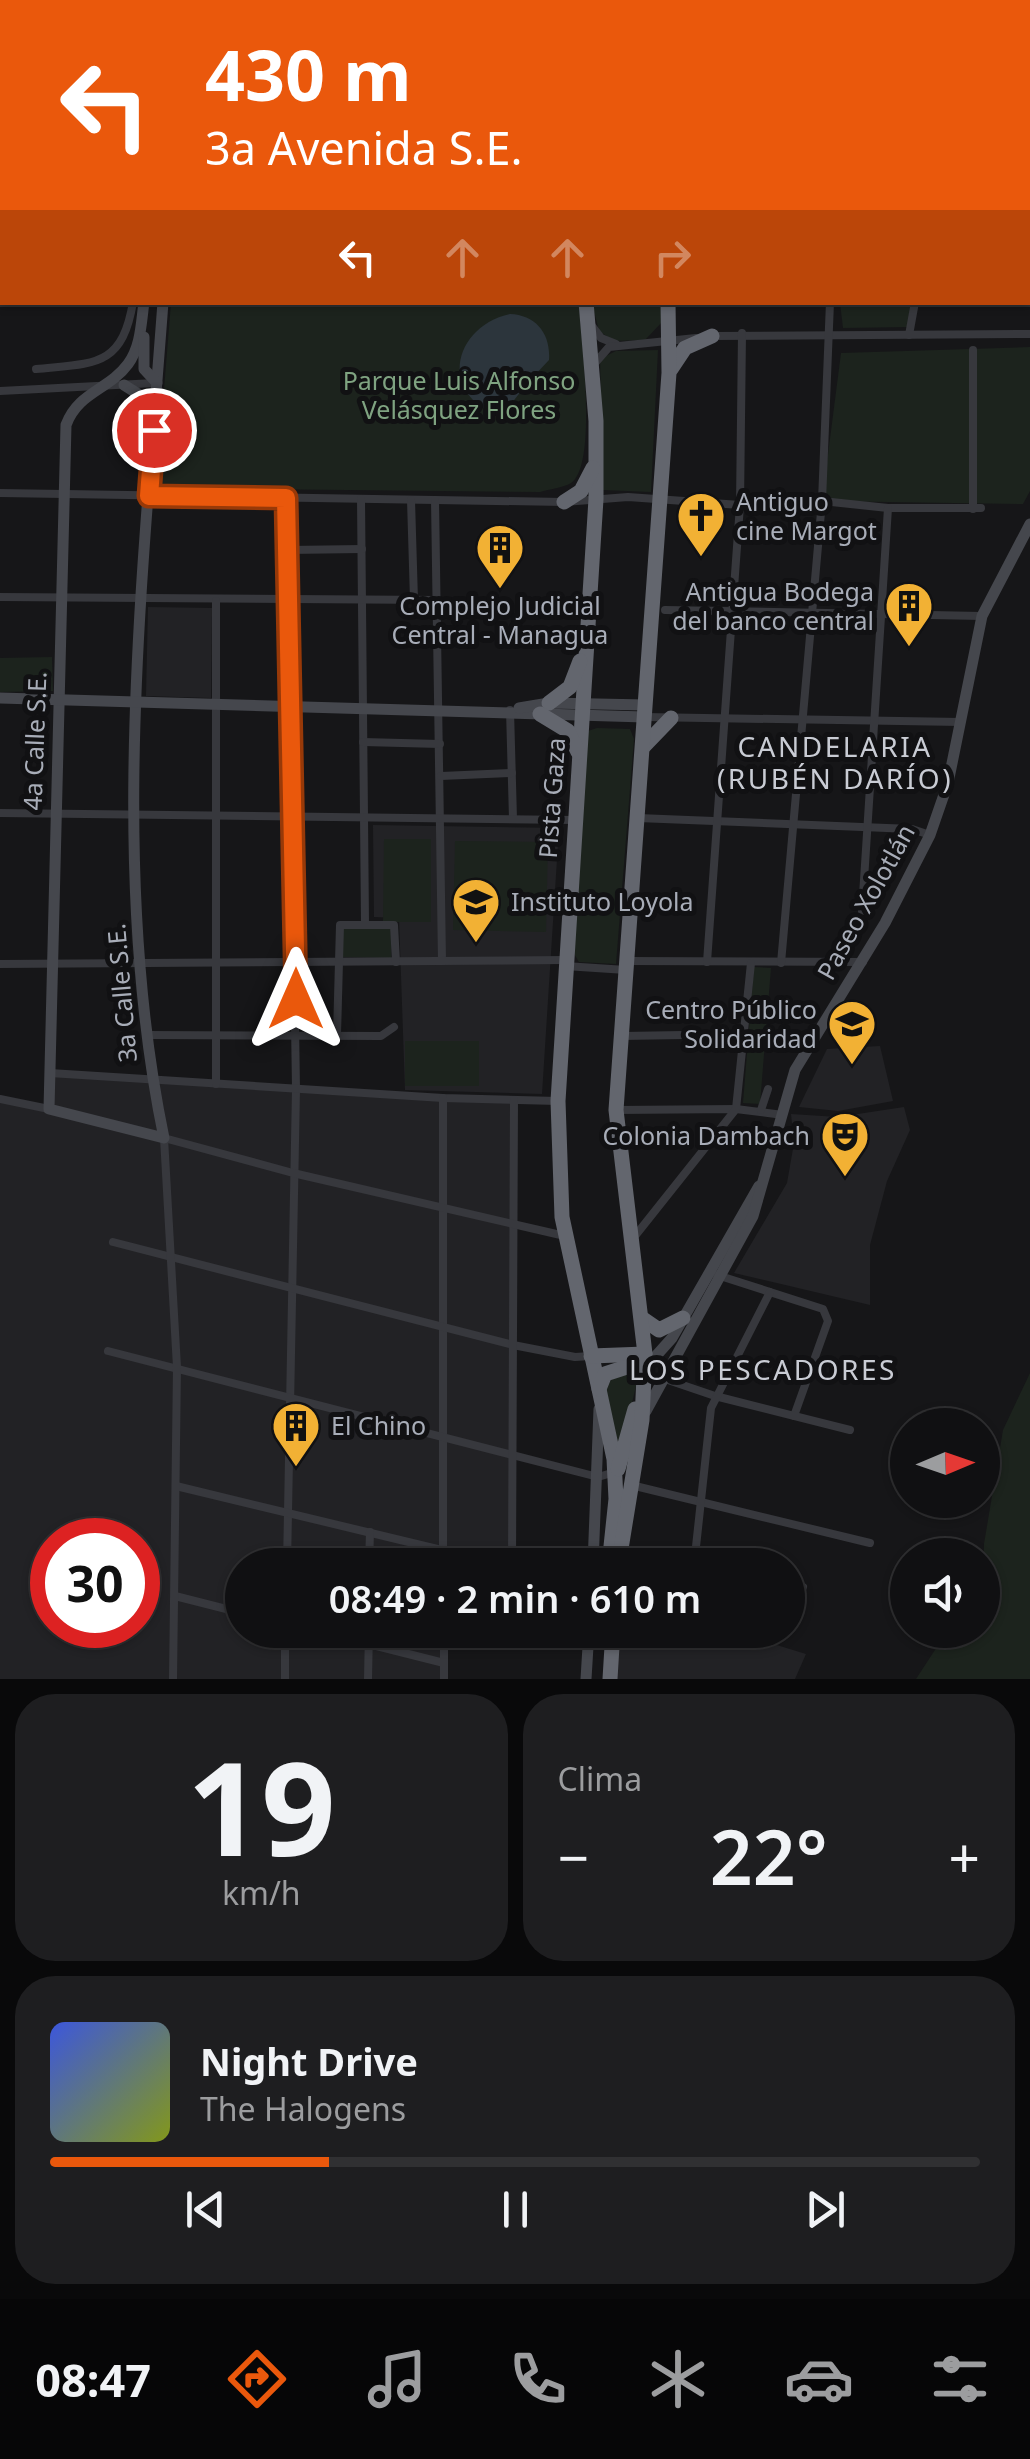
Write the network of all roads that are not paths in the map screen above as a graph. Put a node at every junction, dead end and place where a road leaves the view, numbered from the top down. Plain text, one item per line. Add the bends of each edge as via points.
1 (132, 305) edge
2 (143, 305) edge
3 (144, 305) edge
4 (163, 305) edge
5 (668, 305) edge
6 (830, 305) edge
7 (914, 305) edge
8 (587, 310) edge
9 (742, 333) junction
10 (1030, 334) edge
11 (910, 335) junction
12 (712, 336) junction
13 (831, 336) junction
14 (669, 341) junction
15 (618, 345) junction
16 (972, 350) dead end
17 (36, 369) dead end
18 (592, 372) junction
19 (669, 373) junction
20 (157, 383) junction
21 (124, 385) junction
22 (98, 386) junction
23 (0, 391) edge
24 (154, 430) junction
25 (597, 460) junction
26 (0, 493) edge
27 (64, 495) junction
28 (149, 496) junction
29 (286, 498) junction
30 (596, 498) junction
31 (361, 499) junction
32 (411, 500) junction
33 (435, 500) junction
34 (822, 501) junction
35 (564, 502) junction
36 (659, 502) junction
37 (740, 505) junction
38 (888, 508) junction
39 (1030, 524) edge
40 (412, 546) junction
41 (436, 546) junction
42 (362, 549) junction
43 (288, 550) junction
44 (0, 598) edge
45 (61, 598) junction
46 (290, 600) junction
47 (362, 600) junction
48 (414, 600) junction
49 (437, 600) junction
50 (143, 601) junction
51 (216, 601) junction
52 (665, 610) dead end
53 (733, 611) junction
54 (810, 612) junction
55 (880, 613) junction
56 (982, 616) junction
57 (587, 633) junction
58 (0, 698) edge
59 (58, 700) junction
60 (138, 702) junction
61 (217, 706) junction
62 (292, 707) junction
63 (363, 708) junction
64 (545, 708) junction
65 (439, 709) junction
66 (510, 710) junction
67 (583, 710) junction
68 (646, 711) junction
69 (724, 717) junction
70 (804, 717) junction
71 (671, 718) junction
72 (876, 722) junction
73 (961, 722) junction
74 (363, 742) junction
75 (440, 744) junction
76 (644, 746) junction
77 (579, 760) junction
78 (512, 773) junction
79 (441, 776) junction
80 (0, 812) edge
81 (55, 813) junction
82 (136, 814) junction
83 (218, 815) junction
84 (293, 816) junction
85 (364, 817) junction
86 (442, 818) junction
87 (638, 818) junction
88 (513, 819) junction
89 (575, 820) junction
90 (717, 821) junction
91 (792, 824) junction
92 (868, 826) junction
93 (930, 835) junction
94 (862, 911) dead end
95 (365, 923) junction
96 (52, 961) junction
97 (139, 961) junction
98 (218, 961) junction
99 (442, 961) junction
100 (396, 962) junction
101 (707, 962) junction
102 (862, 962) junction
103 (296, 963) junction
104 (337, 963) junction
105 (566, 963) junction
106 (750, 963) junction
107 (781, 963) junction
108 (0, 964) edge
109 (626, 965) junction
110 (394, 1026) dead end
111 (744, 1034) junction
112 (146, 1035) junction
113 (337, 1035) junction
114 (216, 1036) junction
115 (295, 1036) junction
116 (622, 1036) junction
117 (50, 1073) junction
118 (154, 1080) junction
119 (216, 1084) junction
120 (296, 1089) junction
121 (768, 1089) dead end
122 (443, 1098) junction
123 (0, 1099) edge
124 (514, 1100) junction
125 (558, 1101) junction
126 (736, 1108) junction
127 (49, 1109) junction
128 (616, 1110) junction
129 (761, 1110) junction
130 (782, 1115) junction
131 (164, 1138) junction
132 (294, 1173) junction
133 (762, 1183) junction
134 (441, 1208) junction
135 (512, 1225) junction
136 (565, 1236) junction
137 (633, 1240) junction
138 (113, 1242) dead end
139 (174, 1258) junction
140 (716, 1275) junction
141 (292, 1288) junction
142 (770, 1292) junction
143 (683, 1318) junction
144 (643, 1319) junction
145 (441, 1327) junction
146 (513, 1345) junction
147 (108, 1351) dead end
148 (591, 1356) junction
149 (177, 1367) junction
150 (649, 1367) junction
151 (600, 1389) junction
152 (715, 1396) junction
153 (290, 1397) junction
154 (794, 1416) junction
155 (850, 1430) dead end
156 (442, 1437) junction
157 (512, 1455) junction
158 (616, 1472) junction
159 (598, 1477) junction
160 (631, 1485) junction
161 (176, 1486) junction
162 (702, 1502) junction
163 (288, 1511) junction
164 (370, 1532) junction
165 (870, 1543) dead end
166 (287, 1548) edge
167 (370, 1548) edge
168 (439, 1548) edge
169 (443, 1548) edge
170 (512, 1548) edge
171 (594, 1548) edge
172 (609, 1548) edge
173 (621, 1548) edge
174 (696, 1548) edge
175 (175, 1596) junction
176 (225, 1608) edge
177 (286, 1648) edge
178 (369, 1648) edge
179 (385, 1648) edge
180 (444, 1648) edge
181 (588, 1648) edge
182 (603, 1648) edge
183 (612, 1648) edge
184 (444, 1663) junction
185 (173, 1679) edge
186 (285, 1679) edge
187 (368, 1679) edge
188 (444, 1679) edge
189 (586, 1679) edge
190 (601, 1679) edge
191 (610, 1679) edge

1 - 17 street via 127,334 110,355
2 - 22 street via 132,357
3 - 20 street via 143,363
4 - 20 street, 3a Calle S.E.
5 - 14 highway
6 - 13 street
7 - 11 street
8 - 15 street via 601,338
8 - 18 highway, Pista Gaza
9 - 12 street
9 - 13 street
9 - 37 street
10 - 11 street
11 - 13 street
12 - 14 street
12 - 19 highway via 686,348
13 - 34 street
14 - 15 street
14 - 19 highway
15 - 18 street via 600,353
16 - 38 street via 977,508
18 - 25 highway, Pista Gaza
19 - 36 highway
20 - 21 street
20 - 24 street, 3a Calle S.E.
21 - 22 street
21 - 24 street via 146,401
22 - 23 street
22 - 27 street, 4a Calle S.E. via 67,422
24 - 28 street, 3a Calle S.E.
25 - 30 highway, Pista Gaza
25 - 35 highway via 581,491
26 - 27 street
27 - 28 street
27 - 45 street, 4a Calle S.E.
28 - 29 street
28 - 50 street, 3a Calle S.E.
29 - 31 street
29 - 43 street
30 - 35 street
30 - 36 street
30 - 57 highway, Pista Gaza
31 - 32 street
31 - 42 street
32 - 33 street
32 - 40 street
33 - 35 street
33 - 41 street
34 - 37 street
34 - 38 street
34 - 54 street
36 - 37 street
36 - 68 highway
37 - 53 street
38 - 55 street
39 - 56 street, Paseo Xolotlán
40 - 41 street
40 - 48 street
41 - 49 street
42 - 43 street
42 - 47 street
43 - 46 street
44 - 45 street
45 - 50 street
45 - 59 street, 4a Calle S.E.
46 - 47 street
46 - 51 street
46 - 62 street
47 - 48 street
47 - 63 street
48 - 49 street
49 - 65 street
50 - 51 street
50 - 60 street, 3a Calle S.E.
51 - 61 street
52 - 53 street
53 - 54 street
53 - 69 street
54 - 55 street
54 - 70 street
55 - 56 street
55 - 72 street
56 - 73 street, Paseo Xolotlán
57 - 64 highway via 573,684
57 - 67 highway, Pista Gaza
58 - 59 street
59 - 60 street
59 - 81 street, 4a Calle S.E.
60 - 61 street
60 - 82 street, 3a Calle S.E.
61 - 62 street
61 - 83 street
62 - 63 street
62 - 84 street
63 - 65 street
63 - 74 street
64 - 66 street
64 - 67 street
64 - 77 highway via 568,732
65 - 66 street
65 - 75 street
66 - 78 street
67 - 68 street
67 - 77 highway, Pista Gaza
68 - 71 street
68 - 76 highway
69 - 70 street
69 - 71 street
69 - 90 street
70 - 72 street
70 - 91 street
71 - 76 highway
72 - 73 street
72 - 92 street
73 - 93 street, Paseo Xolotlán
74 - 75 street
74 - 85 street
75 - 79 street
76 - 87 highway
77 - 89 highway, Pista Gaza
78 - 79 street
78 - 88 street
79 - 86 street
80 - 81 street
81 - 82 street
81 - 96 street, 4a Calle S.E.
82 - 83 street
82 - 97 street, 3a Calle S.E.
83 - 84 street
83 - 98 street
84 - 85 street
84 - 103 street
85 - 86 street
85 - 95 street
86 - 88 street
86 - 99 street
87 - 90 street
87 - 109 highway
88 - 89 street
89 - 105 highway, Pista Gaza
90 - 91 street
90 - 101 street
91 - 92 street
91 - 107 street
92 - 93 street
92 - 94 street
93 - 102 street, Paseo Xolotlán
95 - 100 street via 394,925
95 - 104 street via 336,929
96 - 97 street
96 - 108 street
96 - 117 street, 4a Calle S.E.
97 - 98 street
97 - 112 street, 3a Calle S.E.
98 - 103 street
98 - 114 street
99 - 100 street
99 - 105 street
100 - 104 street
101 - 106 street
101 - 109 street
102 - 107 street
102 - 130 street, Paseo Xolotlán via 796,1070
103 - 104 street
103 - 115 street
104 - 113 street
105 - 109 street
105 - 125 highway, Pista Gaza
106 - 107 street
106 - 111 street
109 - 116 highway
110 - 113 street via 381,1036
111 - 116 street
111 - 126 street
112 - 114 street
112 - 118 street, 3a Calle S.E.
113 - 115 street
114 - 115 street
114 - 119 street
115 - 120 street
116 - 128 highway
117 - 118 street
117 - 127 street, 4a Calle S.E.
118 - 119 street
118 - 131 street, 3a Calle S.E.
119 - 120 street
120 - 122 street
120 - 132 street
121 - 129 street
122 - 124 street
122 - 134 street
123 - 127 street
124 - 125 street
124 - 135 street
125 - 136 highway, Pista Gaza
126 - 128 street
126 - 129 street
126 - 137 street
127 - 131 street
128 - 137 highway
129 - 130 street
130 - 133 street, Paseo Xolotlán
131 - 132 street
131 - 139 street, 3a Calle S.E.
132 - 134 street
132 - 141 street
133 - 140 street, Paseo Xolotlán via 753,1216
133 - 143 street, Paseo Xolotlán
134 - 135 street
134 - 145 street
135 - 136 street
135 - 146 street
136 - 148 highway, Pista Gaza
137 - 144 highway
138 - 139 street
139 - 141 street
139 - 149 street, 3a Calle S.E.
140 - 142 street
140 - 150 street, Paseo Xolotlán
141 - 145 street
141 - 153 street
142 - 152 street
142 - 154 street via 823,1309 828,1321
143 - 144 highway via 659,1330
143 - 150 street, Paseo Xolotlán
144 - 150 highway
145 - 146 street
145 - 156 street
146 - 148 street
146 - 157 street
147 - 149 street
148 - 150 highway
148 - 151 highway, Pista Gaza
149 - 153 street
149 - 161 street, 3a Calle S.E.
150 - 151 highway via 605,1374
150 - 152 street
150 - 158 highway
150 - 160 highway
151 - 158 highway, Pista Gaza
151 - 159 street
152 - 154 street
152 - 162 street
153 - 156 street
153 - 163 street
154 - 155 street
156 - 157 street
156 - 169 street
157 - 159 street
157 - 170 street
158 - 159 street
158 - 172 highway
159 - 171 street
160 - 162 street
160 - 173 highway
161 - 163 street
161 - 175 street, 3a Calle S.E.
162 - 165 street
162 - 174 street
163 - 164 street
163 - 166 street
164 - 167 street
164 - 168 street
175 - 176 street
175 - 185 street, 3a Calle S.E.
177 - 186 street
178 - 187 street
179 - 184 street
180 - 184 street
181 - 189 street
182 - 190 highway
183 - 191 highway
184 - 188 street

